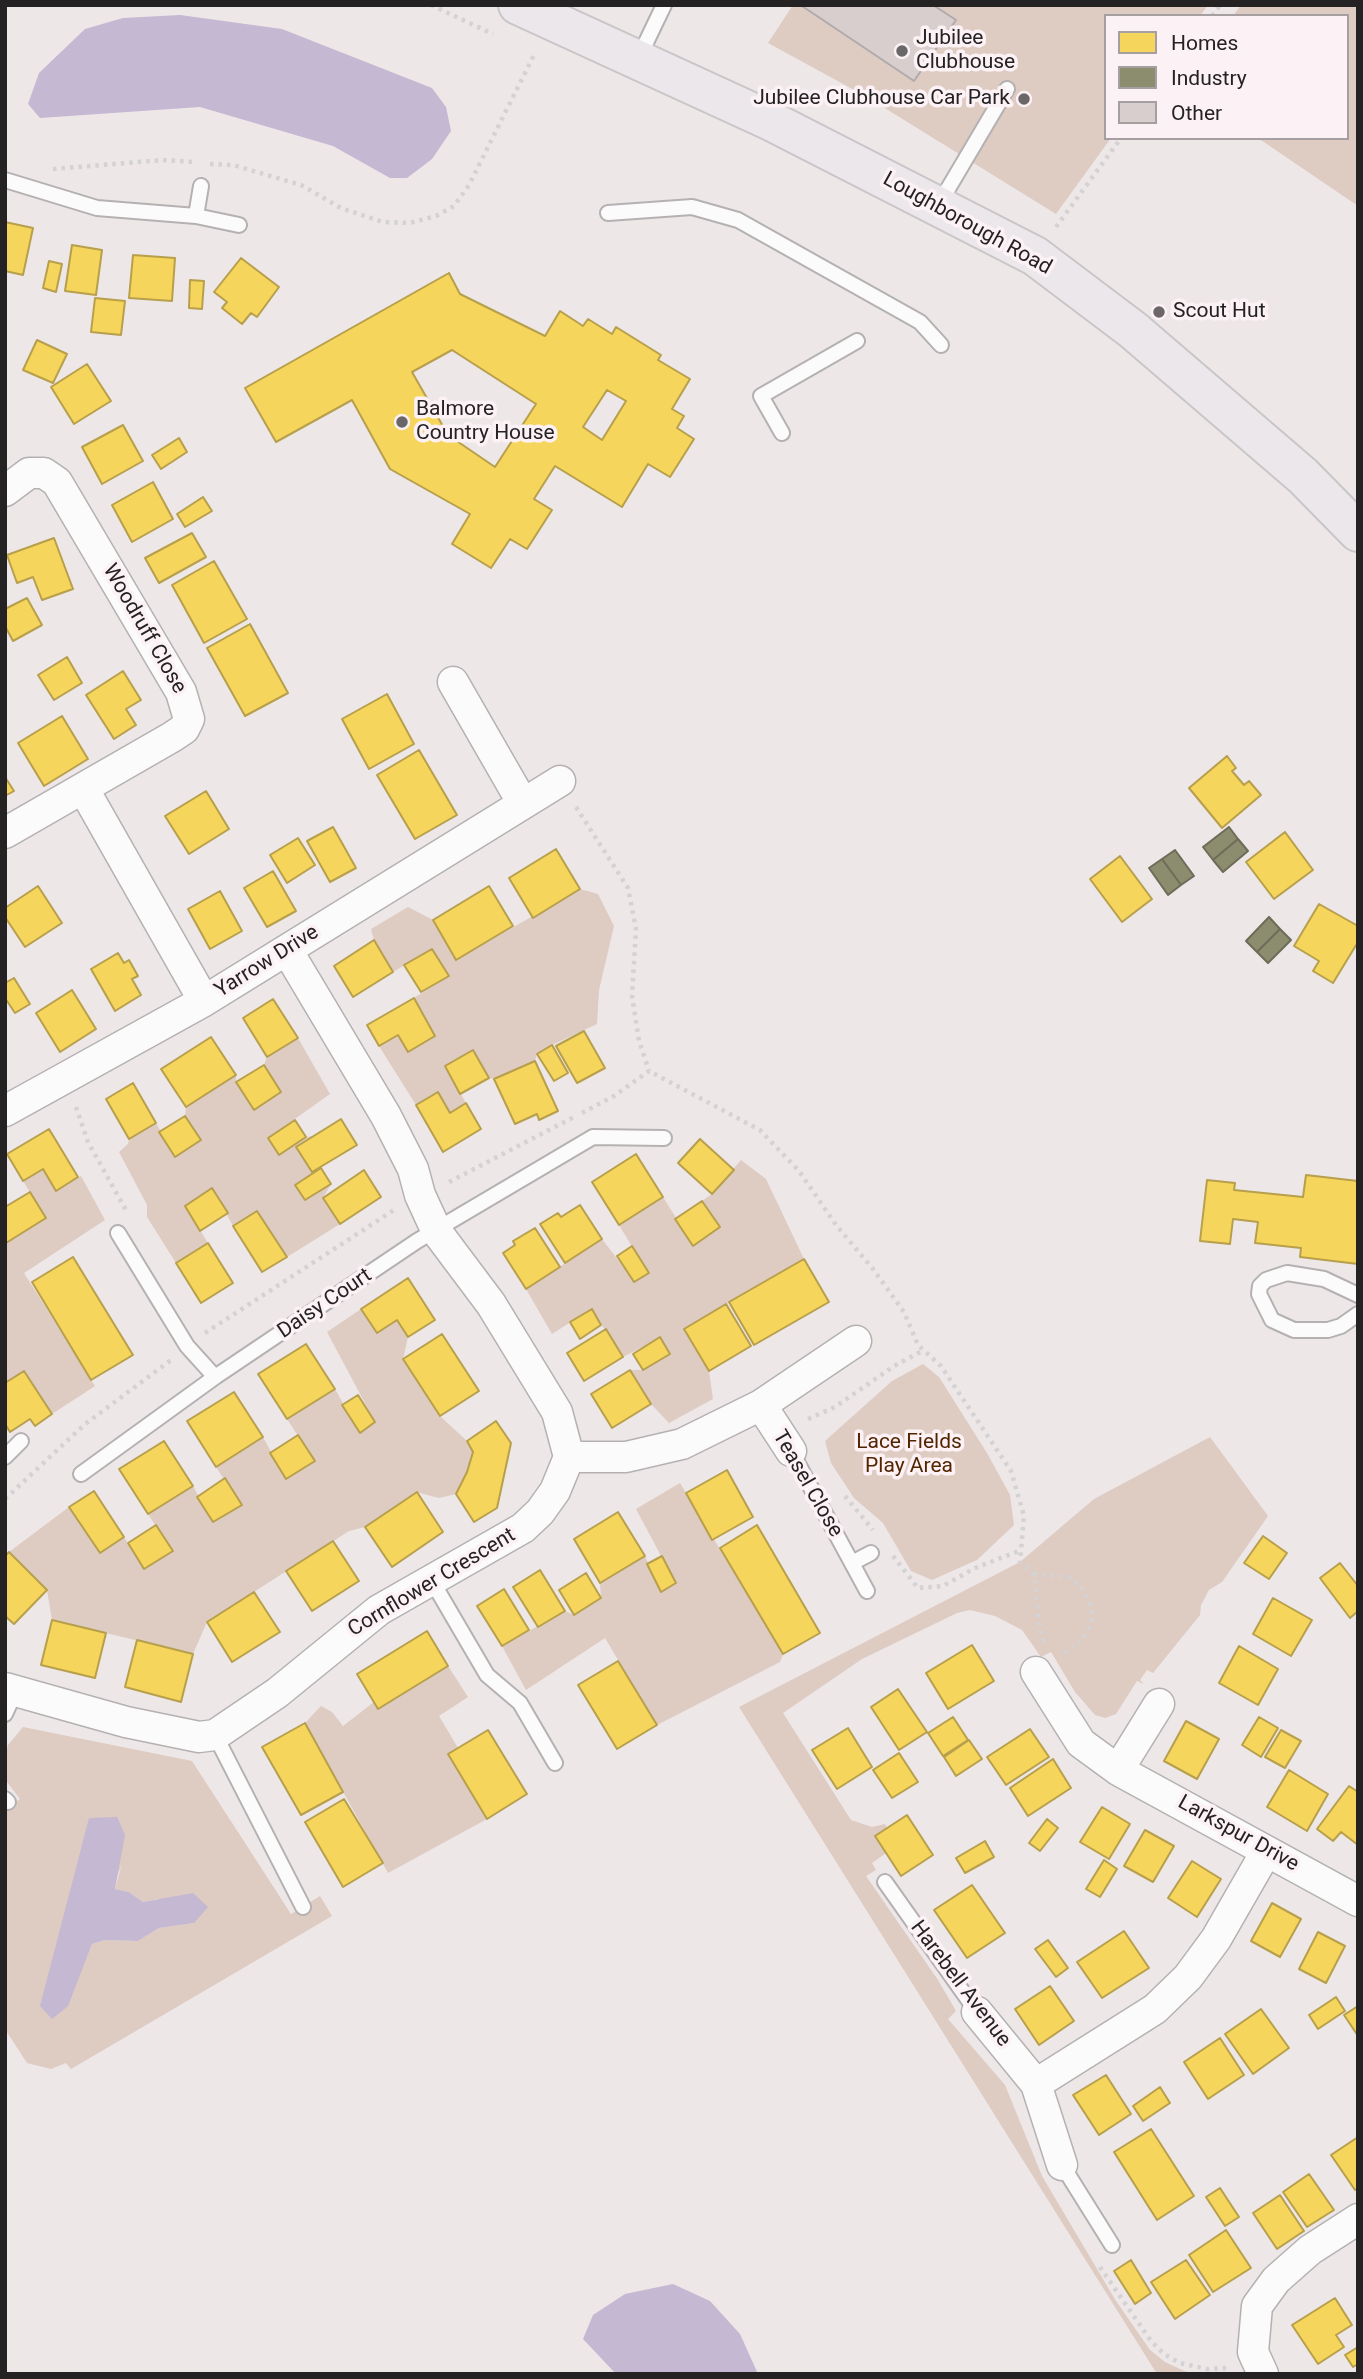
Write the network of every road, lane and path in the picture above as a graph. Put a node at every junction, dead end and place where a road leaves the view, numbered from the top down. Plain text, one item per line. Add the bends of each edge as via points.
1 (518, 5) edge
2 (664, 5) edge
3 (535, 52) dead end
4 (638, 59) junction
5 (1007, 89) dead end
6 (1120, 140) edge
7 (51, 169) dead end
8 (5, 180) edge
9 (201, 186) dead end
10 (938, 205) junction
11 (608, 213) dead end
12 (196, 216) junction
13 (239, 225) dead end
14 (1034, 256) junction
15 (857, 341) dead end
16 (941, 345) dead end
17 (782, 433) dead end
18 (5, 490) edge
19 (1358, 533) edge
20 (453, 682) dead end
21 (83, 788) junction
22 (566, 792) joint
23 (523, 802) junction
24 (5, 833) edge
25 (287, 950) junction
26 (204, 1001) junction
27 (649, 1071) junction
28 (5, 1111) edge
29 (664, 1138) dead end
30 (420, 1195) junction
31 (437, 1232) junction
32 (118, 1233) dead end
33 (1358, 1295) edge
34 (1358, 1314) edge
35 (856, 1341) dead end
36 (187, 1346) junction
37 (924, 1350) junction
38 (215, 1377) junction
39 (761, 1405) junction
40 (794, 1437) junction
41 (21, 1441) dead end
42 (5, 1457) edge
43 (569, 1457) junction
44 (81, 1474) dead end
45 (842, 1494) dead end
46 (5, 1499) edge
47 (875, 1533) dead end
48 (889, 1551) dead end
49 (1020, 1551) junction
50 (871, 1553) dead end
51 (852, 1563) junction
52 (1034, 1574) junction
53 (432, 1581) junction
54 (867, 1591) dead end
55 (1047, 1660) junction
56 (9, 1698) edge
57 (1158, 1704) dead end
58 (215, 1735) junction
59 (555, 1763) dead end
60 (1118, 1770) junction
61 (1266, 1852) junction
62 (885, 1882) dead end
63 (1358, 1901) edge
64 (303, 1907) dead end
65 (977, 2012) joint
66 (1036, 2084) junction
67 (1062, 2165) joint
68 (1358, 2219) edge
69 (1112, 2245) dead end
70 (1098, 2263) dead end
71 (1250, 2370) edge

1 - 4 main road, Loughborough Road
2 - 4 lane
3 - 7 path via 454,206 410,223 383,222 341,208 300,185 233,165 163,160
4 - 10 main road, Loughborough Road
5 - 10 lane
6 - 14 path
8 - 12 lane via 97,208
9 - 12 lane
10 - 14 main road, Loughborough Road
11 - 16 lane via 692,207 738,220 920,322
12 - 13 lane
14 - 19 main road, Loughborough Road via 1153,347 1303,476
15 - 17 lane via 761,396
18 - 21 street, Woodruff Close via 29,473 44,473 57,482 189,708 184,729
20 - 23 street
21 - 24 street, Woodruff Close
21 - 26 street
22 - 23 street, Yarrow Drive
22 - 27 path via 628,888 636,929 632,996
23 - 25 street, Yarrow Drive
25 - 26 street, Yarrow Drive
25 - 30 street via 386,1115 413,1169
26 - 28 street, Yarrow Drive
27 - 30 path via 614,1096
27 - 37 path via 760,1130 799,1171 873,1269
29 - 31 lane, Daisy Court via 593,1137
30 - 31 street
30 - 36 path
31 - 38 lane, Daisy Court
31 - 43 street via 529,1364 556,1412
32 - 36 lane
33 - 34 lane via 1324,1279 1287,1273 1266,1280 1259,1294 1272,1320 1294,1329 1328,1330
35 - 39 street
36 - 38 lane
36 - 46 path via 85,1425
37 - 40 path
37 - 49 path via 941,1366 1011,1471 1024,1516
38 - 44 lane, Daisy Court
39 - 40 street, Teasel Close
39 - 43 street via 682,1444 626,1457
40 - 51 lane, Teasel Close
41 - 42 lane
43 - 53 street, Cornflower Crescent via 555,1490 523,1528
45 - 47 path
48 - 49 path via 918,1588 943,1586
49 - 52 path via 1020,1562
50 - 51 lane, Teasel Close
51 - 54 lane, Teasel Close
52 - 55 path
52 - 55 path via 1069,1577 1092,1607 1091,1624 1081,1642
53 - 58 street, Cornflower Crescent via 353,1629 277,1693
53 - 59 lane via 487,1675 520,1703
55 - 60 street, Larkspur Drive via 1081,1743
56 - 58 street via 199,1737
57 - 60 street
58 - 64 lane
60 - 61 street, Larkspur Drive
61 - 63 street, Larkspur Drive
61 - 66 street via 1216,1939 1188,1977 1155,2009
62 - 65 lane, Harebell Avenue
65 - 66 street, Harebell Avenue
66 - 67 street, Harebell Avenue
67 - 69 lane, Harebell Avenue
68 - 71 street via 1276,2280 1258,2306
70 - 71 path via 1164,2354 1208,2369

